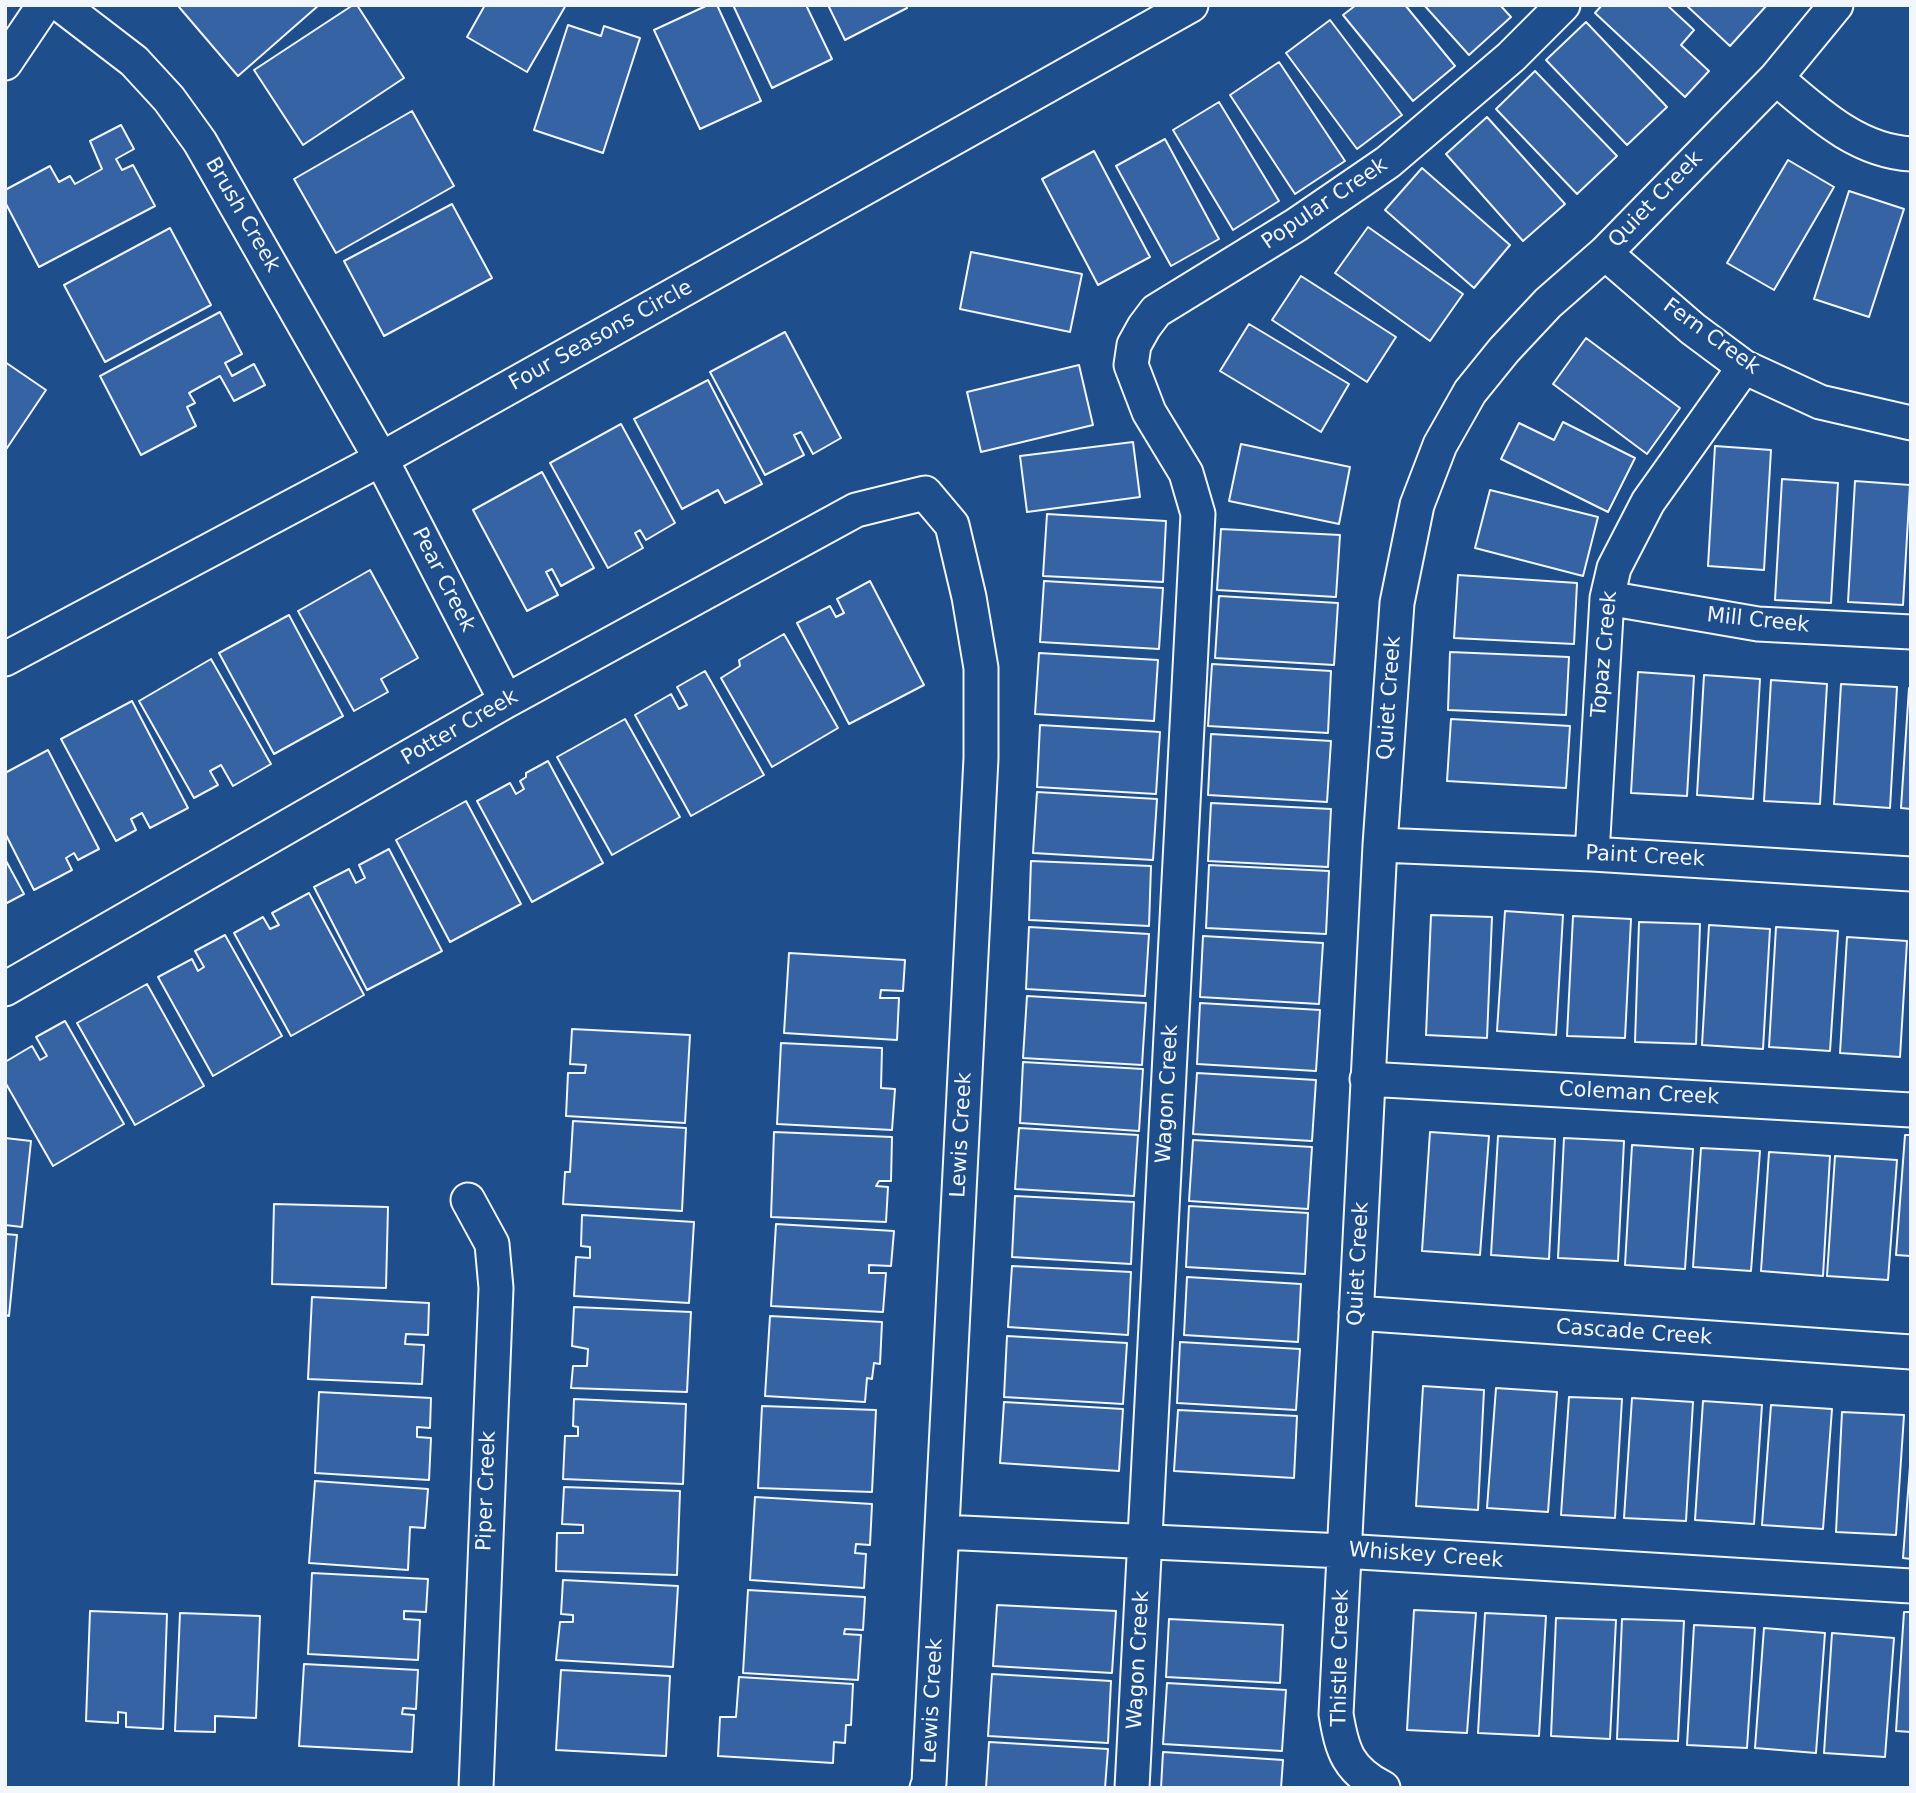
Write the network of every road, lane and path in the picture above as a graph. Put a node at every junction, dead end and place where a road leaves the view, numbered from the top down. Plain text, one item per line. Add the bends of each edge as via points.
1 (44, 5) edge
2 (61, 5) edge
3 (1191, 5) edge
4 (1563, 5) edge
5 (1836, 5) edge
6 (5, 63) edge
7 (1776, 78) junction
8 (1911, 154) edge
9 (1605, 253) junction
10 (1744, 367) junction
11 (1149, 412) joint
12 (1911, 423) edge
13 (381, 459) junction
14 (925, 493) joint
15 (1607, 598) junction
16 (1911, 632) edge
17 (5, 659) edge
18 (506, 701) junction
19 (1380, 845) junction
20 (1592, 854) junction
21 (1911, 874) edge
22 (5, 989) edge
23 (1367, 1079) junction
24 (1911, 1110) edge
25 (468, 1200) dead end
26 (1356, 1313) junction
27 (1911, 1352) edge
28 (942, 1532) junction
29 (1145, 1542) junction
30 (1343, 1551) junction
31 (1911, 1586) edge
32 (476, 1788) edge
33 (927, 1788) edge
34 (1132, 1788) edge
35 (1383, 1788) edge

1 - 6 street
2 - 13 street, Brush Creek via 134,61 200,142
3 - 13 street, Four Seasons Circle
4 - 11 street, Popular Creek via 1511,57 1388,162 1156,311 1134,345 1131,365
5 - 7 street, Quiet Creek
7 - 8 street via 1833,126 1871,145
7 - 9 street, Quiet Creek
9 - 10 street, Fern Creek
9 - 19 street, Quiet Creek via 1548,303 1470,392 1417,506 1397,603
10 - 12 street, Fern Creek via 1820,402
10 - 15 street, Topaz Creek via 1648,502 1614,568
11 - 29 street, Wagon Creek via 1186,473 1198,514
13 - 17 street, Four Seasons Circle
13 - 18 street, Pear Creek
14 - 18 street, Potter Creek via 856,510
14 - 28 street, Lewis Creek via 952,525 981,668 981,758
15 - 16 street, Mill Creek via 1758,624
15 - 20 street, Topaz Creek
18 - 22 street, Potter Creek
19 - 20 street, Paint Creek
19 - 23 street, Quiet Creek
20 - 21 street, Paint Creek
23 - 24 street, Coleman Creek
23 - 26 street, Quiet Creek
25 - 32 street, Piper Creek via 492,1244 496,1288
26 - 27 street, Cascade Creek
26 - 30 street, Quiet Creek
28 - 29 street, Whiskey Creek
28 - 33 street, Lewis Creek
29 - 30 street, Whiskey Creek
29 - 34 street, Wagon Creek
30 - 31 street, Whiskey Creek
30 - 35 street, Thistle Creek via 1336,1714 1340,1741 1353,1767

